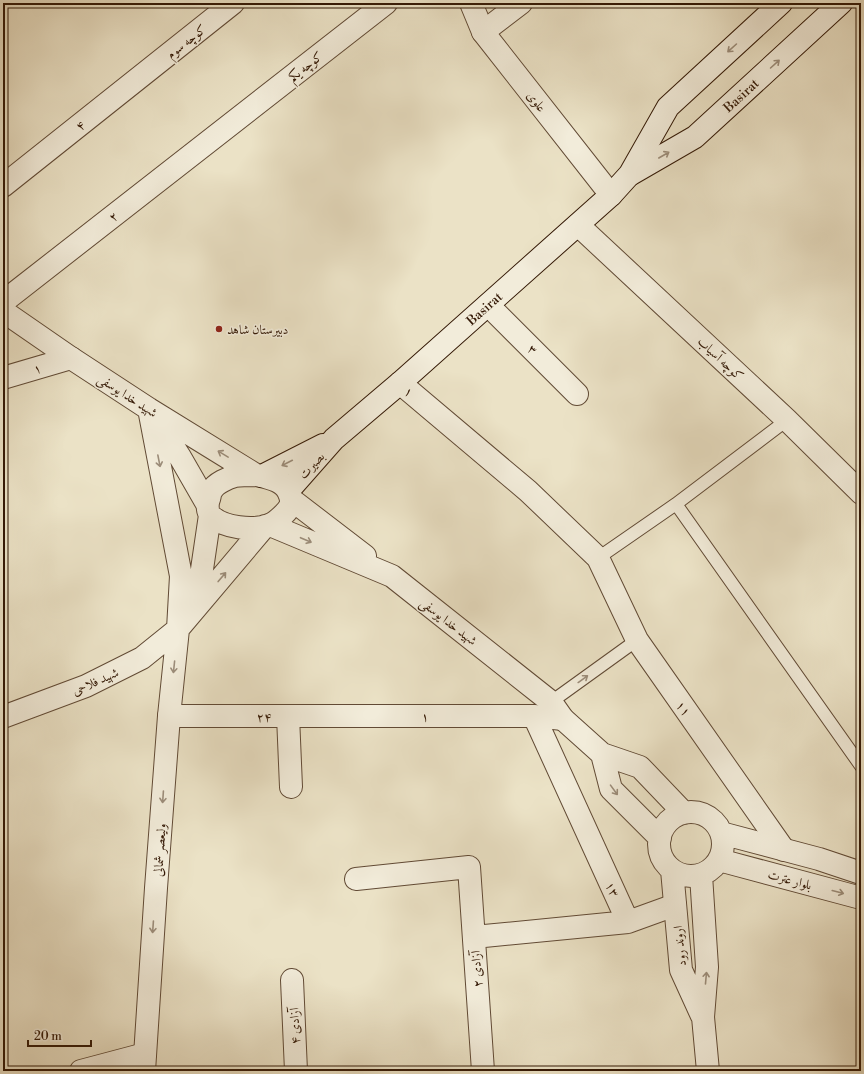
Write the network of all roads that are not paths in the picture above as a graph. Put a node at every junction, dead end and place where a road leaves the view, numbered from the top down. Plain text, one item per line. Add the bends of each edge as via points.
1 (233, 3) edge
2 (386, 3) edge
3 (471, 3) edge
4 (521, 3) edge
5 (781, 3) edge
6 (841, 3) edge
7 (483, 32) junction
8 (156, 64) joint
9 (224, 130) joint
10 (630, 174) junction
11 (3, 186) edge
12 (612, 195) junction
13 (578, 225) junction
14 (3, 302) edge
15 (488, 305) junction
16 (3, 311) edge
17 (71, 358) junction
18 (3, 378) edge
19 (400, 384) junction
20 (577, 394) dead end
21 (149, 409) junction
22 (787, 420) junction
23 (334, 439) junction
24 (259, 475) junction
25 (861, 493) edge
26 (290, 495) junction
27 (676, 504) junction
28 (209, 509) junction
29 (268, 525) junction
30 (598, 558) junction
31 (392, 576) junction
32 (178, 629) junction
33 (637, 640) junction
34 (557, 710) junction
35 (169, 716) junction
36 (288, 716) junction
37 (534, 716) junction
38 (3, 718) edge
39 (602, 754) junction
40 (861, 766) edge
41 (291, 787) dead end
42 (684, 813) junction
43 (721, 833) junction
44 (660, 838) junction
45 (784, 850) junction
46 (719, 860) junction
47 (672, 870) junction
48 (861, 873) edge
49 (701, 875) junction
50 (356, 879) dead end
51 (861, 898) edge
52 (675, 905) junction
53 (628, 922) junction
54 (474, 937) junction
55 (292, 980) dead end
56 (703, 1017) junction
57 (145, 1062) edge
58 (81, 1071) edge
59 (296, 1071) edge
60 (482, 1071) edge
61 (708, 1071) edge

1 - 8 street, کوچه سوم
2 - 9 street, کوچه یکم
3 - 7 street, علوی
4 - 7 street
5 -> 10 street, Basirat via 668,107
10 -> 6 street, Basirat via 695,137
7 - 12 street, علوی
8 - 11 street, ۴
9 - 14 street, ۲
10 - 12 street, Basirat
12 - 13 street, Basirat
13 - 15 street, Basirat
13 - 22 street, کوچه آسیاب
15 - 19 street, Basirat
15 - 20 street, ۳
16 - 17 street, شهید خدا یوسفی
17 - 18 street, ۱
17 - 21 street, شهید خدا یوسفی
19 - 23 street, Basirat
19 - 30 street, ۱ via 528,491
24 -> 21 street, شهید خدا یوسفی
21 - 28 street
21 -> 32 street via 180,576
22 - 25 street, کوچه آسیاب
22 - 27 lane
23 -> 24 street
23 - 26 street, بصیرت
24 - 26 street via 281,483
24 - 28 street via 235,476 218,484 212,490
26 - 29 street via 289,509
26 - 31 street
27 - 30 lane
27 - 40 lane
28 - 29 street via 221,522 238,527
28 - 32 street via 201,576
29 -> 31 street, شهید خدا یوسفی
32 -> 29 street, شهید فلاحی
30 - 33 street, ۱۱
31 - 34 street, شهید خدا یوسفی
32 -> 35 street, ولیعصر شمالی
32 - 38 street, شهید فلاحی via 142,658 86,686
34 -> 33 lane
33 - 45 street, ۱۱
34 - 37 street, ۱
34 - 39 street, شهید خدا یوسفی
35 - 36 street, ۲۴
35 -> 57 street, ولیعصر شمالی
36 - 37 street, ۱
36 - 41 street, ۲۴
37 - 53 street, ۱۳
39 - 42 street, شهید خدا یوسفی via 640,766
39 -> 44 street via 611,789
42 - 43 street via 702,814 717,825
42 - 44 street via 668,822
43 - 45 street, بلوار عترت
43 - 46 street via 723,842
44 - 47 street via 661,856
45 - 48 street, بلوار عترت
46 - 49 street via 714,867
46 -> 51 street, بلوار عترت
47 - 49 street via 681,875
47 - 52 street, اروند رود
56 -> 49 street, اروند رود via 708,967
50 - 54 street, آزادی ۲ via 469,867
52 - 53 street
52 - 56 street, اروند رود via 681,970
53 - 54 street
54 - 60 street, آزادی ۲
55 - 59 street, آزادی ۴
56 - 61 street, اروند رود
57 - 58 street

